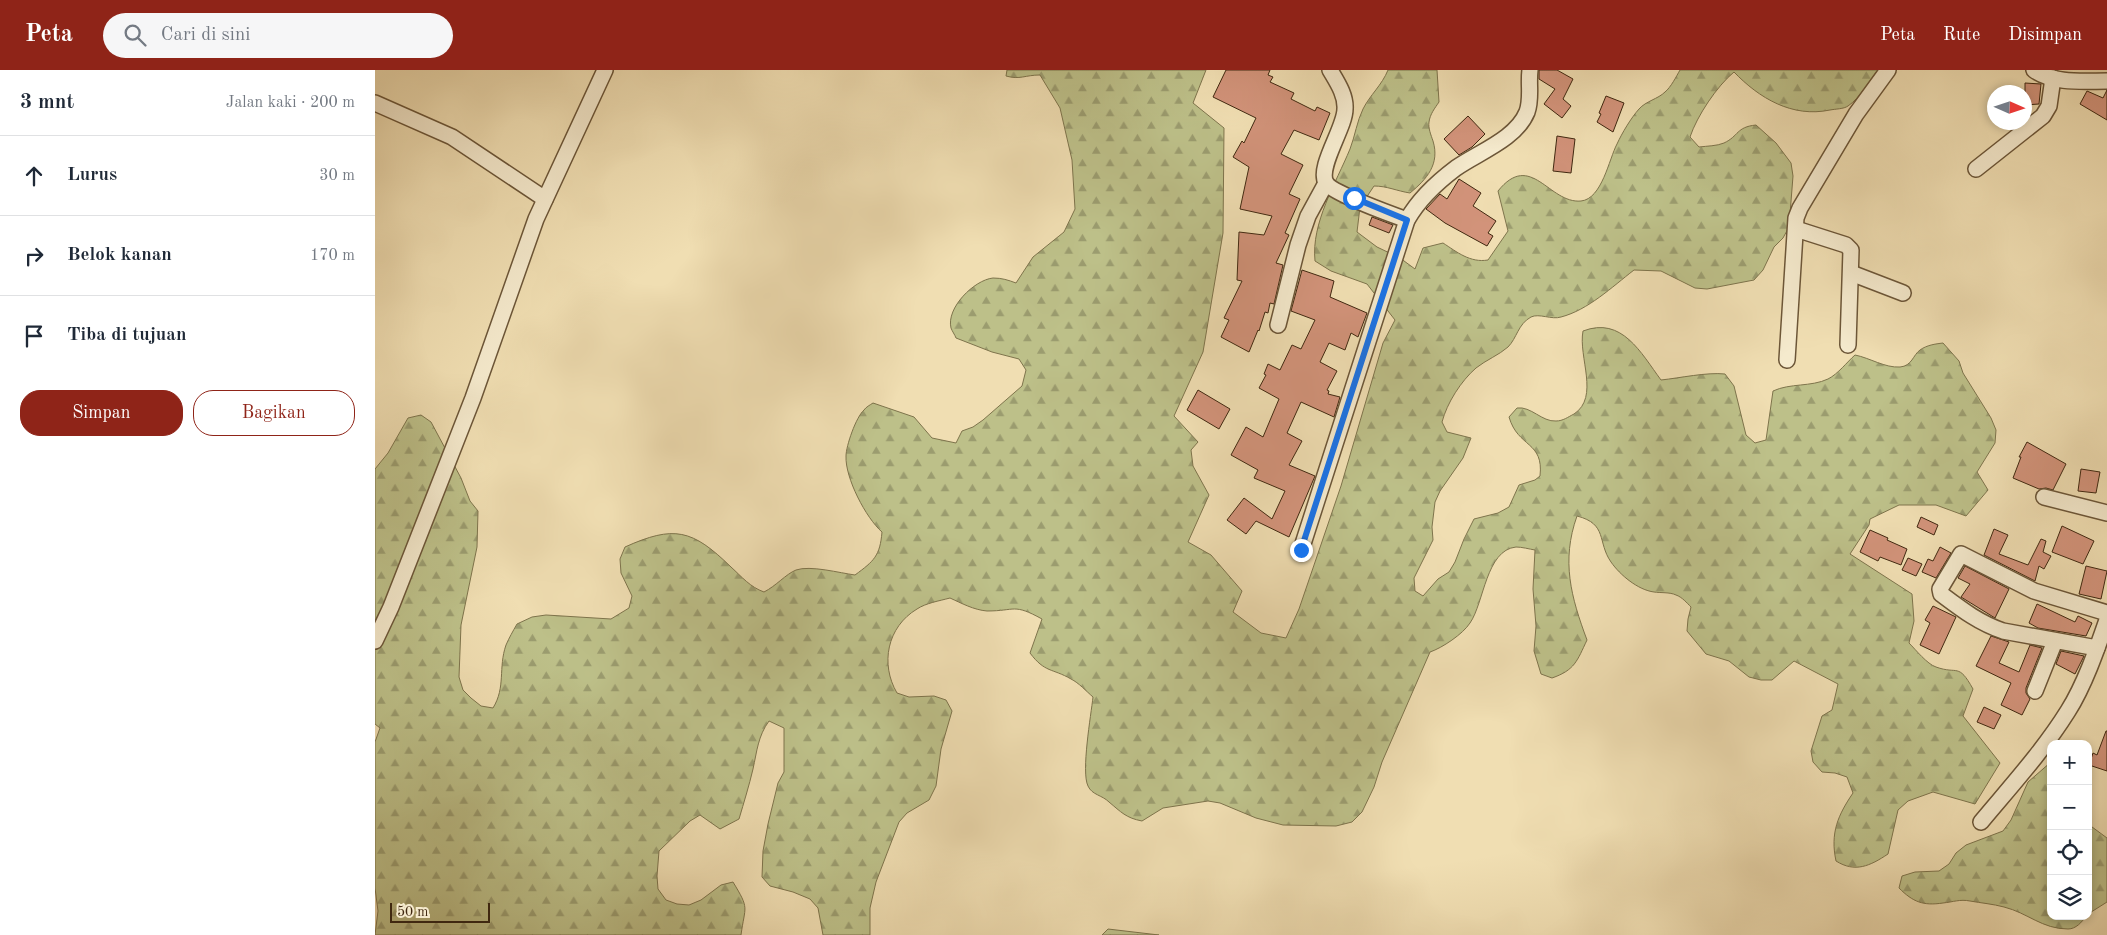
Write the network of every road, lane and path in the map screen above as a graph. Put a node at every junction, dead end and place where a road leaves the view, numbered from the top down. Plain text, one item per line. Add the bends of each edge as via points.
1 (605, 70) edge
2 (1330, 70) edge
3 (1531, 70) edge
4 (1888, 70) edge
5 (2034, 70) edge
6 (2053, 78) junction
7 (2107, 81) edge
8 (375, 103) edge
9 (1975, 169) dead end
10 (1326, 183) junction
11 (545, 199) junction
12 (1407, 220) junction
13 (1796, 229) junction
14 (1851, 273) junction
15 (1903, 293) dead end
16 (1278, 325) dead end
17 (1848, 345) dead end
18 (1787, 360) dead end
19 (2044, 497) dead end
20 (2107, 513) edge
21 (1301, 550) dead end
22 (2107, 613) edge
23 (2107, 620) edge
24 (375, 641) edge
25 (2055, 641) junction
26 (2097, 648) junction
27 (2035, 691) dead end
28 (1981, 822) dead end

1 - 11 street
2 - 10 street via 1344,96 1345,110 1325,170
3 - 12 street via 1530,103 1521,122 1434,187
4 - 13 street via 1856,114 1800,208
5 - 6 street
6 - 7 street
6 - 9 street via 2049,106 2043,116
8 - 11 street via 452,137
10 - 12 street
10 - 16 street via 1308,216 1297,246
11 - 24 street via 473,398
12 - 21 street
13 - 14 street via 1849,247
13 - 18 street
14 - 15 street
14 - 17 street
19 - 20 street
22 - 25 street via 2034,591 1959,555 1940,590 1941,594 1981,623 2003,631
23 - 26 street
25 - 26 street
25 - 27 street
26 - 28 street via 2069,709 2042,748

